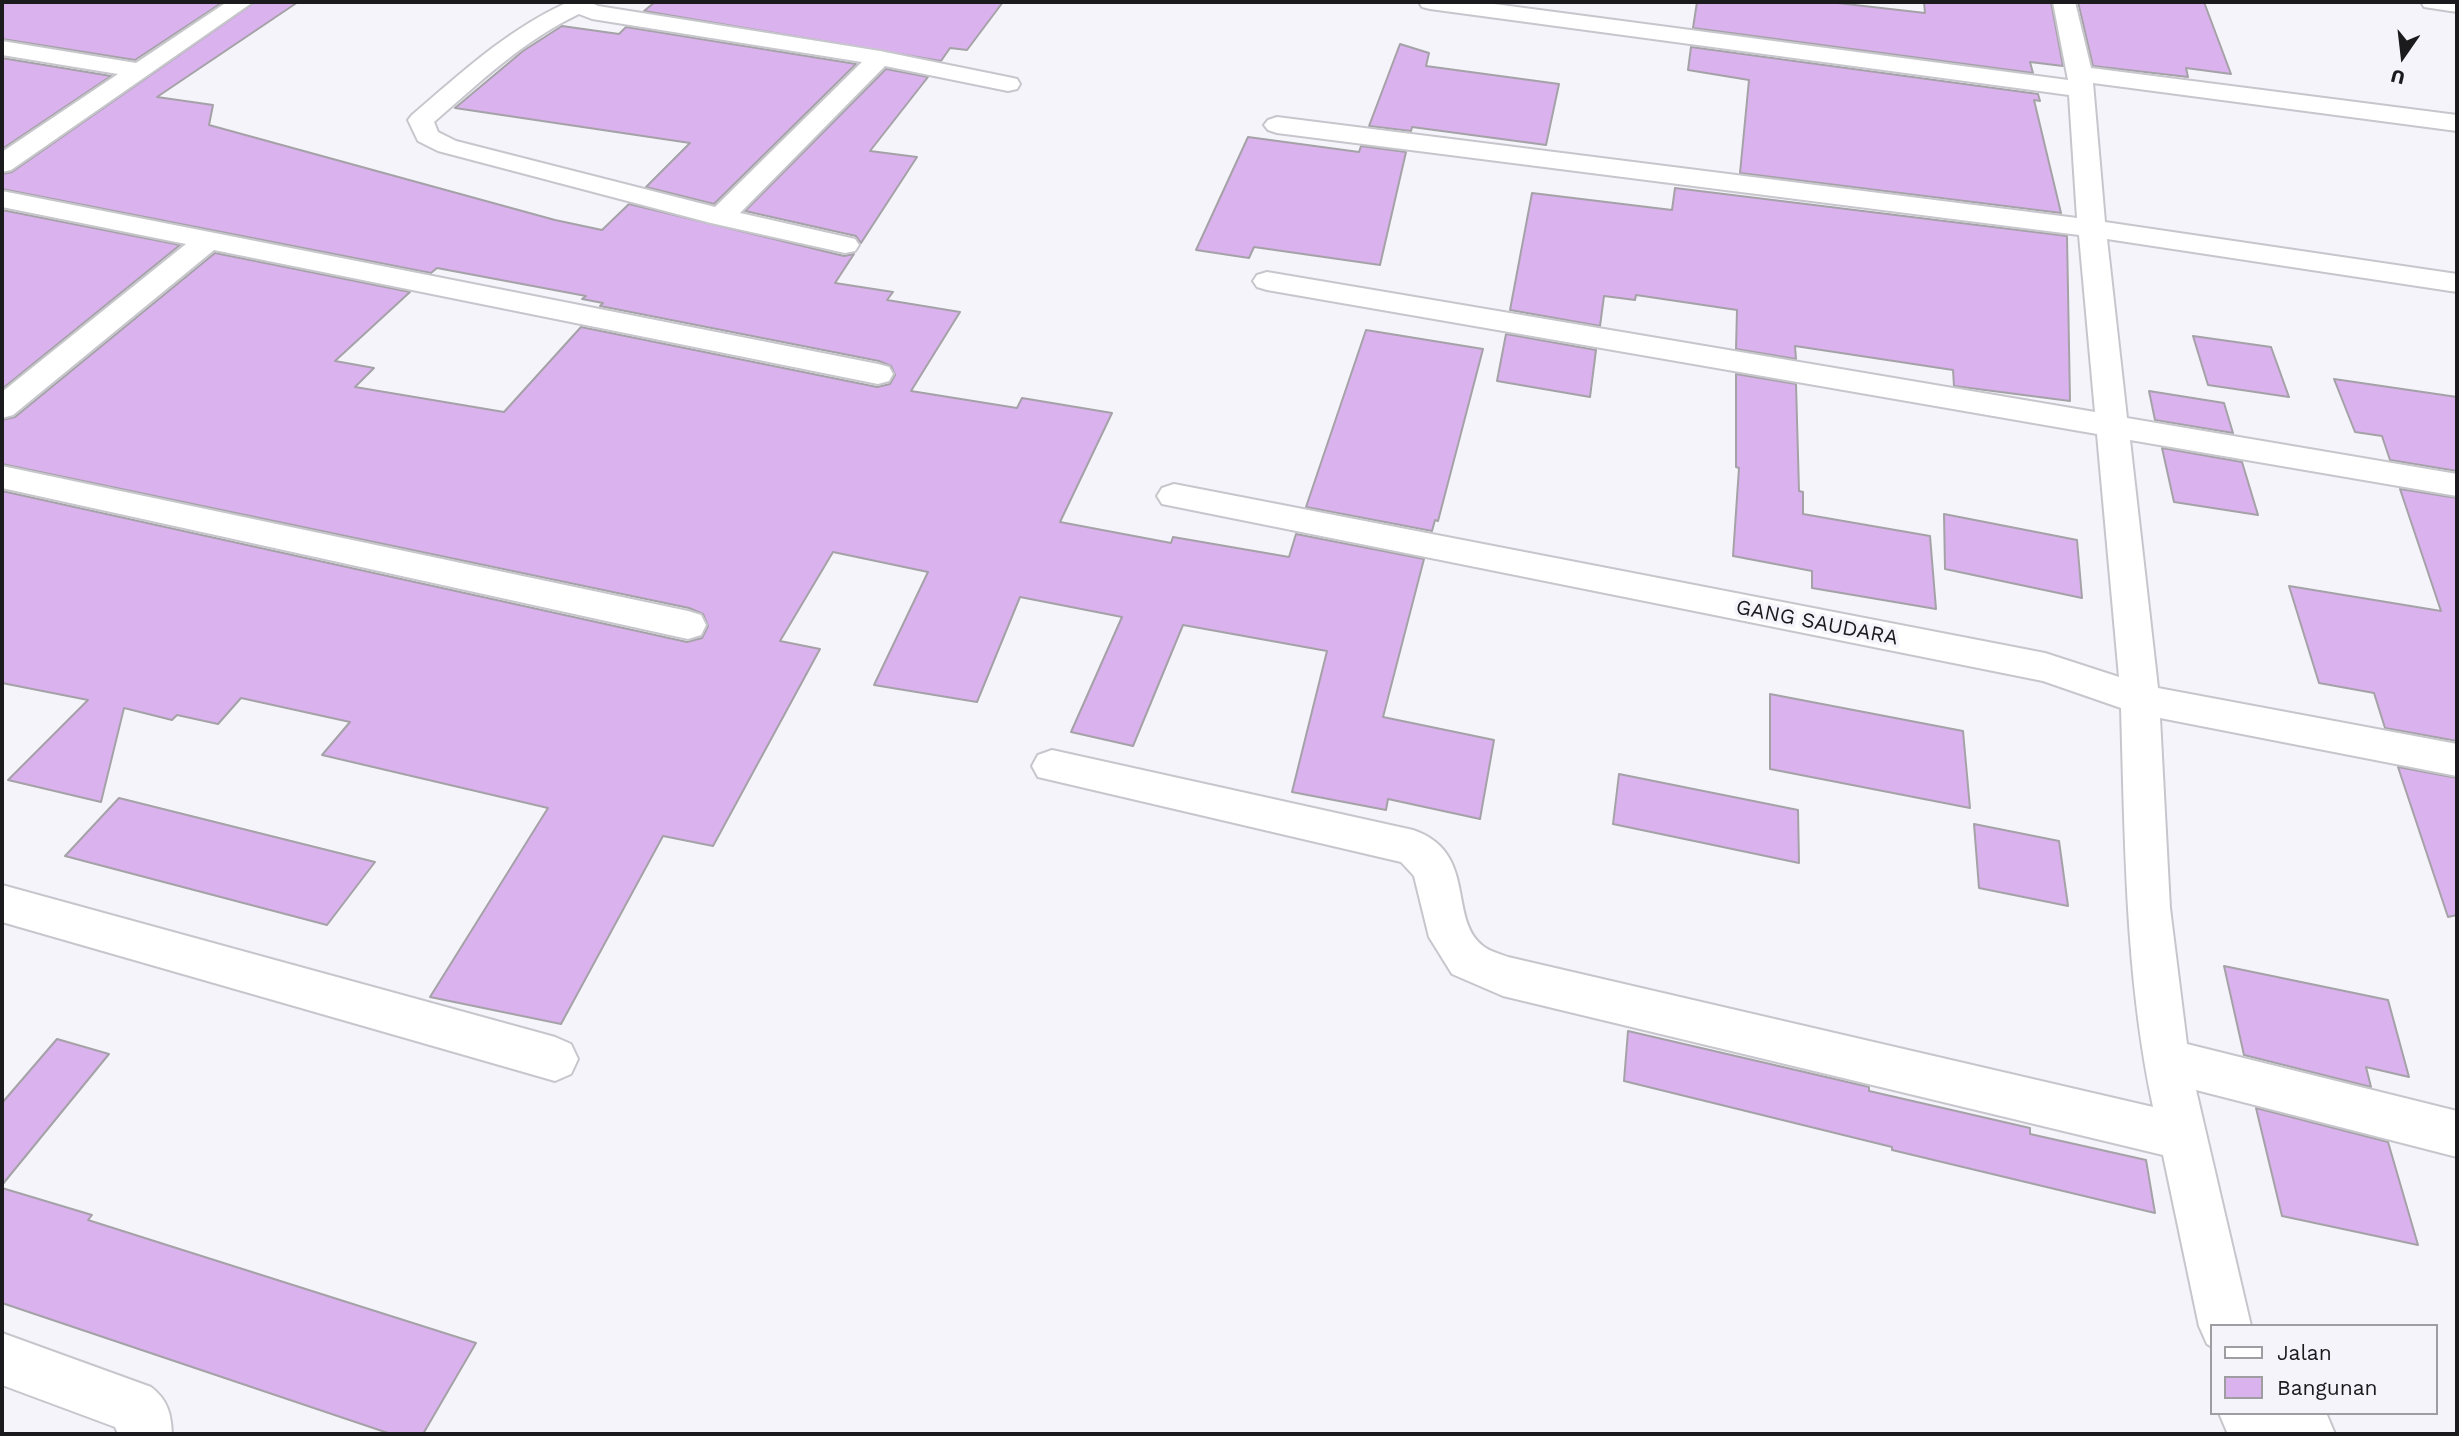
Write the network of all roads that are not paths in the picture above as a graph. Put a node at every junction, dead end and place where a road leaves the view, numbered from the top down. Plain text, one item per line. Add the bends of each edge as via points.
1 (242, 2) edge
2 (1430, 2) edge
3 (2064, 2) edge
4 (2432, 2) edge
5 (576, 4) edge
6 (2457, 5) edge
7 (2, 48) edge
8 (880, 58) junction
9 (141, 71) junction
10 (2080, 82) junction
11 (1008, 84) dead end
12 (2457, 123) edge
13 (1277, 125) dead end
14 (2, 164) edge
15 (2, 199) edge
16 (721, 217) junction
17 (2092, 228) junction
18 (209, 240) junction
19 (845, 245) dead end
20 (1267, 281) dead end
21 (2457, 283) edge
22 (877, 374) dead end
23 (2, 408) edge
24 (2113, 424) junction
25 (2, 477) edge
26 (2457, 485) edge
27 (1174, 496) dead end
28 (688, 625) dead end
29 (2140, 699) junction
30 (2457, 760) edge
31 (1052, 766) dead end
32 (2, 903) edge
33 (555, 1059) dead end
34 (2166, 1061) junction
35 (2457, 1134) edge
36 (2183, 1137) junction
37 (2225, 1324) edge
38 (2, 1359) edge
39 (2245, 1415) edge
40 (2251, 1415) edge
41 (145, 1434) edge
42 (2249, 1434) edge
43 (2308, 1434) edge

1 - 9 street
2 - 10 street
3 - 10 street
4 - 6 street
5 - 8 street via 592,12
5 - 16 street via 505,49 421,120 427,136 447,146
7 - 9 street
8 - 11 street
8 - 16 street
9 - 14 street
10 - 12 street
10 - 17 street
13 - 17 street
15 - 18 street
16 - 19 street
17 - 21 street
17 - 24 street
18 - 22 street
18 - 23 street
20 - 24 street
24 - 26 street
24 - 29 street
25 - 28 street
27 - 29 street, GANG SAUDARA via 2045,667
29 - 30 street, GANG SAUDARA
29 - 34 street via 2149,908
31 - 36 street via 1413,846 1433,867 1451,937 1467,960 1503,976
32 - 33 street
34 - 35 street
34 - 36 street
36 - 37 street
38 - 41 street via 132,1406 144,1415
39 - 42 street
40 - 43 street

